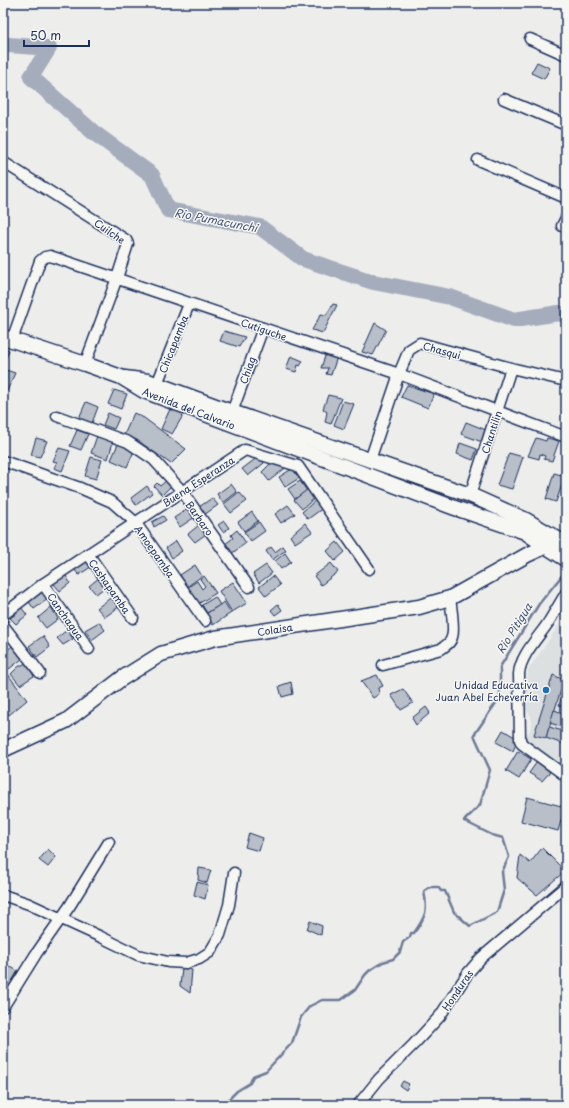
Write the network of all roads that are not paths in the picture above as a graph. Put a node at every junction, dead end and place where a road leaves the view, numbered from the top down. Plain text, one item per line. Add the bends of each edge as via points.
1 (530, 39) dead end
2 (566, 55) edge
3 (504, 99) dead end
4 (566, 125) edge
5 (478, 160) dead end
6 (3, 162) edge
7 (566, 198) edge
8 (566, 218) edge
9 (566, 227) edge
10 (117, 278) junction
11 (189, 304) junction
12 (263, 328) junction
13 (8, 339) edge
14 (85, 364) junction
15 (511, 368) junction
16 (399, 374) junction
17 (121, 377) junction
18 (566, 381) edge
19 (157, 384) junction
20 (232, 412) junction
21 (498, 412) junction
22 (57, 416) dead end
23 (260, 428) junction
24 (566, 437) edge
25 (245, 450) junction
26 (370, 460) junction
27 (3, 461) edge
28 (182, 491) junction
29 (470, 495) junction
30 (136, 522) junction
31 (563, 542) edge
32 (546, 547) junction
33 (88, 554) junction
34 (566, 559) edge
35 (369, 569) dead end
36 (43, 584) junction
37 (249, 587) dead end
38 (566, 594) edge
39 (450, 598) junction
40 (3, 615) edge
41 (133, 618) dead end
42 (205, 621) dead end
43 (3, 625) edge
44 (89, 649) dead end
45 (384, 665) dead end
46 (40, 673) dead end
47 (3, 750) edge
48 (566, 776) edge
49 (109, 842) dead end
50 (234, 873) dead end
51 (566, 886) edge
52 (3, 895) edge
53 (62, 918) junction
54 (3, 1007) edge
55 (358, 1105) edge

1 - 2 street
3 - 4 street
5 - 7 street
6 - 10 street, Cuilche via 126,240 128,244
8 - 9 street via 562,226
10 - 11 street, Cutiguche
10 - 13 street, Cutiguche via 50,256 45,257 40,261
10 - 14 street, Cuilche
11 - 12 street, Cutiguche
11 - 19 street, Chicapamba
12 - 16 street, Cutiguche
12 - 20 street, Chiag
13 - 14 street
14 - 17 street
15 - 16 street, Chasqui via 420,343 409,350
15 - 18 street, Chasqui
15 - 21 street, Chantilin
16 - 21 street, Cutiguche
16 - 26 street, Chasqui
17 - 19 street, Avenida del Calvario
17 - 23 street, Avenida del Calvario via 144,392
19 - 20 street, Avenida del Calvario
20 - 23 street, Avenida del Calvario
21 - 24 street, Cutiguche
21 - 29 street, Chantilin
22 - 28 street, Barbaro via 128,442 153,460
23 - 25 street
23 - 26 street, Avenida del Calvario
23 - 32 street, Avenida del Calvario via 448,505 525,532
25 - 28 street, Buena Esperanza
25 - 35 street via 298,466
26 - 29 street, Avenida del Calvario
27 - 30 street, Amoepamba via 112,502
28 - 30 street, Buena Esperanza
28 - 37 street, Barbaro
29 - 31 street, Avenida del Calvario via 526,520
30 - 33 street, Buena Esperanza
30 - 42 street, Amoepamba
31 - 32 street, Colaisa
32 - 34 street, Avenida del Calvario
32 - 39 street, Colaisa
33 - 36 street, Buena Esperanza
33 - 41 street, Cashapamba
36 - 40 street, Buena Esperanza
36 - 44 street, Canchagua
38 - 48 street via 519,666 520,740
39 - 45 street via 453,627 448,644 441,649
39 - 47 street, Colaisa via 419,607 215,638 161,654 121,679 66,721
43 - 46 street
49 - 53 street
50 - 53 street via 229,906 220,935 210,952 186,963 138,955
51 - 55 street, Honduras via 480,958 440,1016 379,1079
52 - 53 street
53 - 54 street

